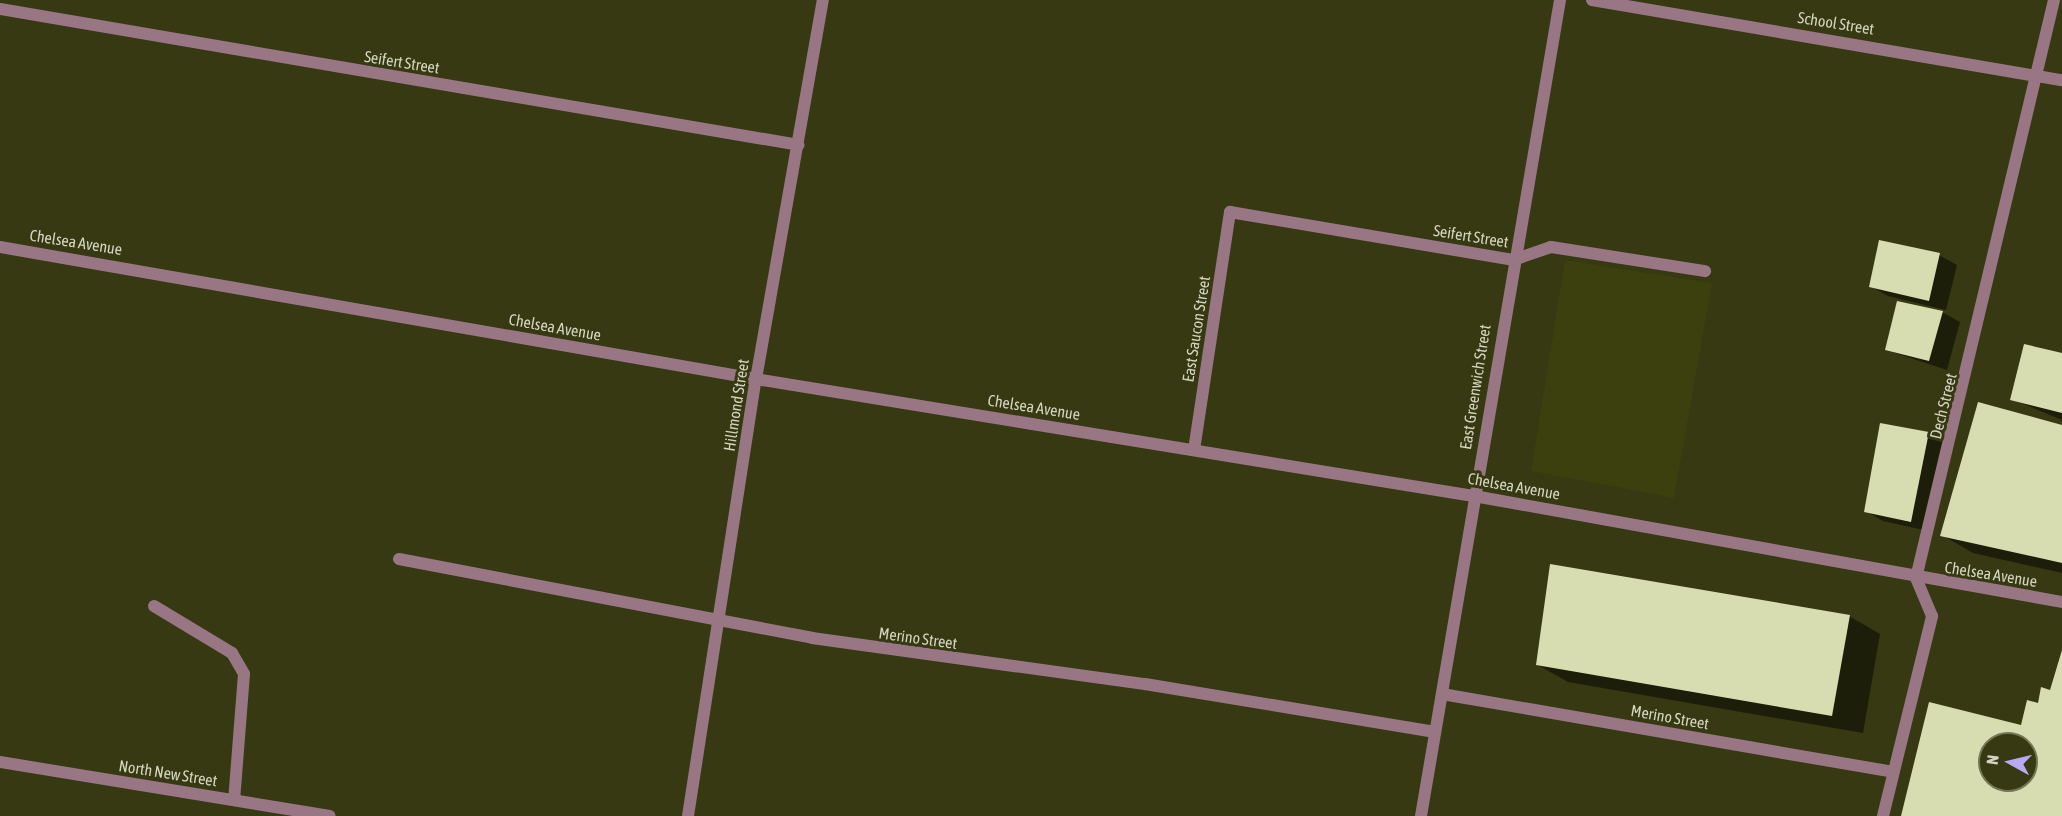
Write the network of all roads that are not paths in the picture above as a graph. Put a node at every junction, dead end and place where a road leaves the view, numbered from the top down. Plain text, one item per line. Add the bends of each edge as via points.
1 (824, 0) edge
2 (1560, 0) edge
3 (1592, 0) edge
4 (2054, 0) edge
5 (0, 9) edge
6 (2039, 73) junction
7 (2062, 80) edge
8 (799, 146) junction
9 (1230, 212) joint
10 (0, 247) edge
11 (1512, 260) junction
12 (1705, 271) dead end
13 (756, 379) junction
14 (1194, 450) junction
15 (1474, 496) junction
16 (399, 559) dead end
17 (1916, 578) junction
18 (2062, 602) edge
19 (154, 606) dead end
20 (721, 617) junction
21 (1442, 694) junction
22 (1435, 732) junction
23 (0, 762) edge
24 (1893, 772) junction
25 (234, 800) junction
26 (330, 816) edge
27 (688, 816) edge
28 (1421, 816) edge
29 (1883, 816) edge

1 - 8 street, Hillmond Street
2 - 11 street, East Greenwich Street
3 - 6 street, School Street
4 - 6 street, Dech Street
5 - 8 street, Seifert Street
6 - 7 street, School Street
6 - 17 street, Dech Street
8 - 13 street, Hillmond Street
9 - 11 street, Seifert Street
9 - 14 street, East Saucon Street
10 - 13 street, Chelsea Avenue
11 - 12 street, Seifert Street via 1551,247
11 - 15 street, East Greenwich Street
13 - 14 street, Chelsea Avenue
13 - 20 street, Hillmond Street
14 - 15 street, Chelsea Avenue
15 - 17 street, Chelsea Avenue
15 - 21 street, East Greenwich Street
16 - 20 street, Merino Street
17 - 18 street, Chelsea Avenue
17 - 24 street via 1932,616
19 - 25 street via 232,653 244,674
20 - 22 street, Merino Street via 881,649 1145,684
20 - 27 street, Hillmond Street
21 - 22 street, East Greenwich Street
21 - 24 street, Merino Street
22 - 28 street, East Greenwich Street
23 - 25 street, North New Street
24 - 29 street
25 - 26 street, North New Street

